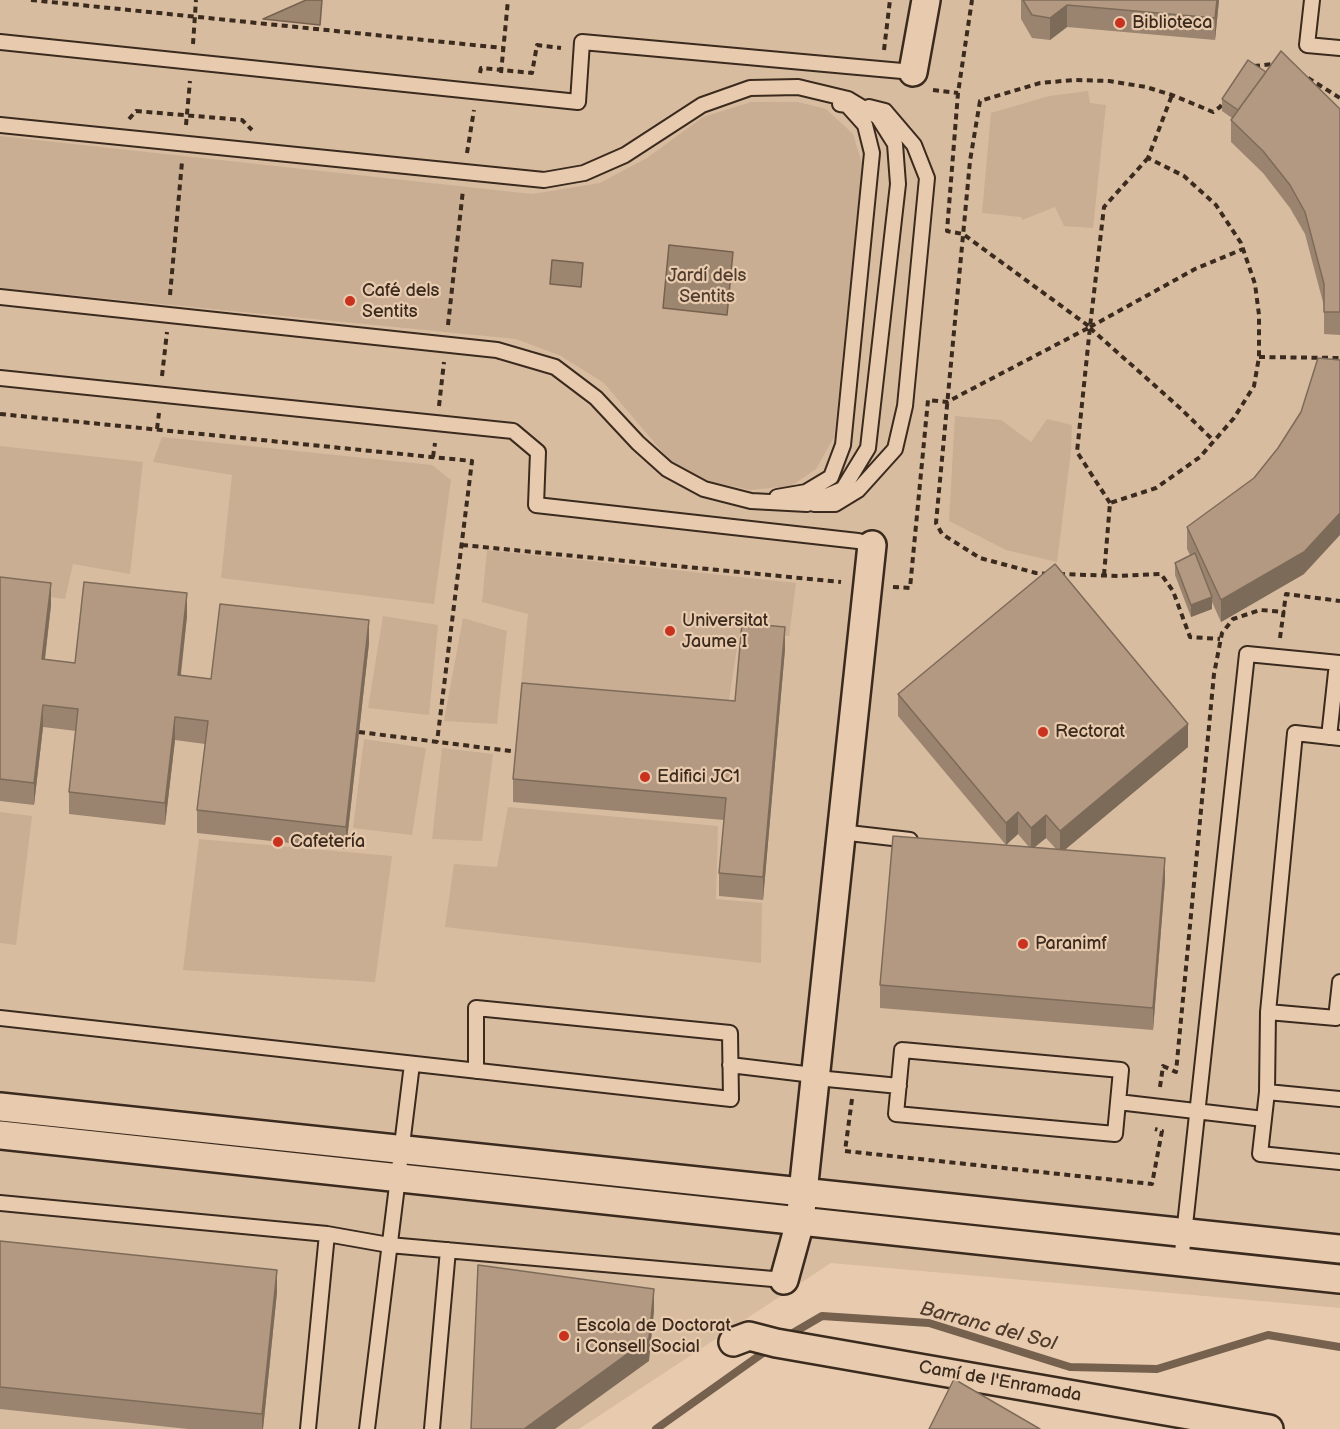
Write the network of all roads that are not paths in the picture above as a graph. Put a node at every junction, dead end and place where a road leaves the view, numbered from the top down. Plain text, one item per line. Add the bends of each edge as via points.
1 (926, 0) edge
2 (1312, 0) edge
3 (0, 42) edge
4 (1340, 48) edge
5 (913, 72) joint
6 (750, 88) junction
7 (858, 105) junction
8 (0, 125) edge
9 (0, 297) edge
10 (0, 378) edge
11 (751, 501) junction
12 (807, 504) junction
13 (865, 543) joint
14 (1338, 663) edge
15 (1335, 737) edge
16 (840, 832) junction
17 (922, 842) edge
18 (1340, 982) edge
19 (1268, 1012) junction
20 (0, 1018) edge
21 (412, 1064) junction
22 (730, 1065) junction
23 (476, 1071) junction
24 (817, 1078) junction
25 (899, 1086) junction
26 (1267, 1092) junction
27 (1340, 1099) edge
28 (1118, 1102) junction
29 (0, 1107) edge
30 (1197, 1111) junction
31 (1264, 1119) junction
32 (0, 1135) edge
33 (401, 1150) junction
34 (1340, 1162) edge
35 (398, 1178) junction
36 (803, 1192) junction
37 (0, 1203) edge
38 (800, 1222) junction
39 (1184, 1233) junction
40 (327, 1234) junction
41 (389, 1245) junction
42 (1340, 1249) edge
43 (448, 1250) junction
44 (1181, 1262) junction
45 (1340, 1279) edge
46 (784, 1280) joint
47 (733, 1342) dead end
48 (308, 1429) edge
49 (367, 1429) edge
50 (432, 1429) edge
51 (1269, 1429) edge

1 - 5 street
2 - 4 lane via 1307,45
3 - 5 lane via 578,102 582,42
6 - 7 lane via 798,87 849,99
6 - 8 lane via 702,105 625,155 584,173 544,180
6 - 11 lane via 847,105 865,125 872,153 843,445 831,477 806,492
7 - 12 lane via 878,117 895,144 898,184 868,448 843,489
7 - 12 lane via 885,111 914,145 927,178 904,406 894,449 858,490 835,504
9 - 11 lane via 497,350 555,367 596,398 667,469 704,489
10 - 13 lane via 513,431 538,452 536,505
11 - 12 lane
13 - 16 street
14 - 15 lane
14 - 30 lane via 1247,654
15 - 19 lane via 1295,733
16 - 17 lane
16 - 24 street
18 - 19 lane via 1336,1018
19 - 26 lane
20 - 21 lane
21 - 23 lane
21 - 33 lane
22 - 23 lane via 731,1100
22 - 23 lane via 730,1033 476,1008
22 - 24 lane
24 - 25 lane
24 - 36 street
25 - 28 lane via 896,1114 1115,1134
25 - 28 lane via 902,1050 1121,1070
26 - 27 lane
26 - 31 lane
28 - 30 lane
29 - 33 street
30 - 31 lane
30 - 39 lane
31 - 34 lane via 1260,1154
32 - 35 street
33 - 35 lane
33 - 36 street
35 - 38 street
35 - 41 lane
36 - 38 street
36 - 39 street
37 - 40 lane
38 - 44 street
38 - 46 street
39 - 42 street
39 - 44 lane
40 - 41 lane
40 - 48 lane
41 - 43 lane
41 - 49 lane
43 - 46 lane
43 - 50 lane
44 - 45 street
47 - 51 street, Camí de l'Enramada via 749,1336

